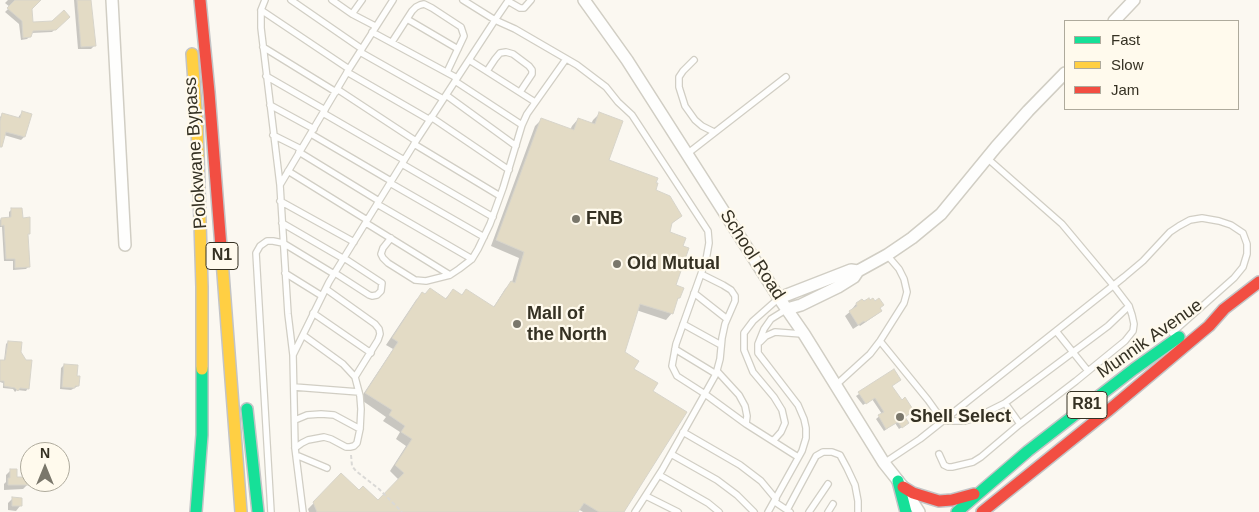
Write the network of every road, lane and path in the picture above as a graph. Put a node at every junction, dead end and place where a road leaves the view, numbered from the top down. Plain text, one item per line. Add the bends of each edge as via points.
1 (112, 0) edge
2 (200, 0) edge
3 (265, 0) edge
4 (290, 0) edge
5 (332, 0) edge
6 (362, 0) edge
7 (393, 0) edge
8 (463, 0) edge
9 (508, 0) edge
10 (531, 0) edge
11 (584, 0) edge
12 (1134, 0) edge
13 (261, 10) junction
14 (352, 14) junction
15 (407, 19) junction
16 (495, 20) junction
17 (1115, 20) edge
18 (374, 29) junction
19 (392, 42) junction
20 (192, 46) dead end
21 (263, 47) junction
22 (458, 49) junction
23 (361, 51) junction
24 (566, 59) junction
25 (469, 60) junction
26 (694, 60) dead end
27 (348, 70) junction
28 (447, 72) junction
29 (487, 72) junction
30 (1064, 74) edge
31 (266, 76) junction
32 (786, 76) dead end
33 (456, 79) junction
34 (337, 91) junction
35 (209, 92) junction
36 (520, 92) junction
37 (444, 97) junction
38 (535, 102) junction
39 (270, 105) junction
40 (324, 112) junction
41 (430, 119) junction
42 (522, 125) junction
43 (312, 131) junction
44 (714, 132) junction
45 (274, 135) junction
46 (415, 142) junction
47 (516, 146) junction
48 (300, 151) junction
49 (687, 154) junction
50 (987, 158) junction
51 (403, 162) junction
52 (509, 170) junction
53 (288, 171) junction
54 (391, 182) junction
55 (280, 185) junction
56 (500, 196) junction
57 (280, 201) junction
58 (378, 202) junction
59 (493, 217) junction
60 (367, 221) junction
61 (282, 223) junction
62 (484, 237) junction
63 (390, 238) junction
64 (354, 242) junction
65 (283, 243) junction
66 (125, 245) dead end
67 (887, 255) junction
68 (344, 258) junction
69 (472, 259) junction
70 (858, 271) junction
71 (285, 273) junction
72 (334, 273) junction
73 (450, 274) junction
74 (701, 274) junction
75 (1259, 282) edge
76 (1114, 285) junction
77 (326, 289) junction
78 (694, 293) junction
79 (322, 296) junction
80 (779, 298) junction
81 (1129, 306) junction
82 (787, 309) junction
83 (1224, 309) junction
84 (313, 313) junction
85 (727, 319) junction
86 (683, 324) junction
87 (1056, 331) junction
88 (804, 334) junction
89 (303, 335) junction
90 (880, 341) junction
91 (758, 344) junction
92 (240, 345) dead end
93 (721, 345) junction
94 (675, 349) junction
95 (1073, 352) junction
96 (370, 353) junction
97 (293, 354) junction
98 (1134, 370) junction
99 (1088, 371) junction
100 (716, 373) junction
101 (354, 377) junction
102 (836, 385) junction
103 (294, 387) junction
104 (359, 392) junction
105 (245, 394) dead end
106 (705, 394) junction
107 (1005, 403) junction
108 (295, 420) junction
109 (943, 421) junction
110 (746, 424) junction
111 (1020, 424) junction
112 (360, 429) junction
113 (683, 432) junction
114 (773, 441) junction
115 (350, 447) junction
116 (296, 448) junction
117 (671, 454) junction
118 (939, 454) dead end
119 (296, 455) junction
120 (798, 458) junction
121 (884, 462) junction
122 (327, 468) dead end
123 (659, 475) junction
124 (828, 484) dead end
125 (900, 484) junction
126 (980, 492) junction
127 (646, 496) junction
128 (775, 500) junction
129 (833, 504) dead end
130 (788, 511) edge
131 (196, 512) edge
132 (241, 512) edge
133 (258, 512) edge
134 (271, 512) edge
135 (303, 512) edge
136 (402, 512) edge
137 (635, 512) edge
138 (678, 512) edge
139 (719, 512) edge
140 (754, 512) edge
141 (768, 512) edge
142 (809, 512) edge
143 (828, 512) edge
144 (858, 512) edge
145 (906, 512) edge
146 (919, 512) edge
147 (957, 512) edge
148 (982, 512) edge

1 - 66 street
2 - 35 main road, Polokwane Bypass / N1
3 - 13 lane
4 - 23 lane
5 - 14 lane
6 - 14 lane
7 - 18 lane
8 - 16 lane
9 - 10 lane via 520,8
9 - 16 lane
11 - 49 street, School Road
12 - 17 street
13 - 21 lane
13 - 27 lane
14 - 18 lane
15 - 19 lane
15 - 22 lane
15 - 22 lane via 420,5 432,8 461,27 464,36
16 - 24 lane
16 - 25 lane
18 - 19 lane
18 - 23 lane
19 - 28 lane
20 - 131 main road via 202,287 202,436
21 - 31 lane
21 - 34 lane
22 - 28 lane
23 - 27 lane
23 - 37 lane
24 - 38 lane
24 - 74 lane via 606,87 632,115 708,231 709,243
25 - 29 lane
25 - 33 lane
26 - 44 lane via 679,78 679,87 694,120
27 - 34 lane
27 - 41 lane
28 - 33 lane
29 - 36 lane
29 - 36 lane via 500,53 513,54 532,70
30 - 50 street
31 - 39 lane
31 - 40 lane
32 - 44 lane
33 - 37 lane
33 - 42 lane
34 - 40 lane
34 - 46 lane
35 - 92 main road
35 - 132 main road, Polokwane Bypass / N1
36 - 38 lane
37 - 41 lane
37 - 47 lane
38 - 42 lane
39 - 43 lane
39 - 45 lane
40 - 43 lane
40 - 51 lane
41 - 46 lane
41 - 52 lane
42 - 47 lane
43 - 48 lane
43 - 54 lane
44 - 49 lane
45 - 48 lane
45 - 55 lane
46 - 51 lane
46 - 56 lane
47 - 52 lane
48 - 53 lane
48 - 58 lane
49 - 80 street, School Road
50 - 67 street via 941,214
50 - 76 lane via 1062,224
51 - 54 lane
51 - 59 lane
52 - 56 lane
53 - 55 lane
53 - 60 lane
54 - 58 lane
54 - 62 lane
55 - 57 lane
56 - 59 lane
57 - 61 lane
57 - 64 lane
58 - 60 lane
58 - 69 lane
59 - 62 lane
60 - 63 lane
60 - 64 lane
61 - 65 lane
61 - 68 lane
62 - 69 lane
63 - 73 lane
63 - 73 lane via 381,254 388,264 415,280
64 - 68 lane
65 - 71 lane
65 - 72 lane
65 - 134 lane via 266,241 256,252
67 - 70 street
67 - 90 lane via 899,269 906,292 904,303
68 - 72 lane
68 - 72 lane via 382,283 381,291 377,295 368,295
69 - 73 lane
70 - 80 street via 851,270
70 - 82 street via 838,287
71 - 79 lane
71 - 97 lane
72 - 77 lane
74 - 78 lane
74 - 85 lane via 731,290 735,296
75 - 83 main road, Munnik Avenue / R81
76 - 81 lane
76 - 87 lane
76 - 98 lane via 1143,261 1170,232 1190,220 1219,221 1243,233 1247,254 1243,267
77 - 79 lane
77 - 96 lane via 379,329 378,340
78 - 85 lane
78 - 86 lane
79 - 84 lane
80 - 82 street, School Road
80 - 114 lane via 744,333 744,350 753,372 782,410 785,423
81 - 95 lane
81 - 99 lane via 1133,331
82 - 88 street, School Road
82 - 91 lane via 771,319
83 - 98 main road, Munnik Avenue / R81
83 - 148 main road, Munnik Avenue / R81 via 1109,410
84 - 89 lane
84 - 96 lane
85 - 93 lane
86 - 93 lane
86 - 94 lane
87 - 95 lane
87 - 109 lane
88 - 91 lane via 775,332
88 - 102 street, School Road
89 - 97 lane
89 - 101 lane via 343,364
90 - 102 lane
90 - 109 lane
91 - 120 lane via 758,353 798,405 804,419 806,438
93 - 100 lane
94 - 100 lane
94 - 106 lane via 672,366 677,376
95 - 99 lane
95 - 107 lane
96 - 101 lane
97 - 103 lane
98 - 126 main road, Munnik Avenue / R81
99 - 111 lane
100 - 106 lane
100 - 110 lane via 739,395 745,406
101 - 104 lane
102 - 121 street, School Road
103 - 104 lane
103 - 108 lane
104 - 112 lane
105 - 133 main road
106 - 110 lane
106 - 113 lane
107 - 109 lane via 970,420
107 - 111 lane
108 - 112 lane via 307,415 334,415
108 - 116 lane
109 - 121 lane
110 - 114 lane
111 - 118 lane via 973,462 952,468 944,465
112 - 115 lane via 357,443
113 - 117 lane
113 - 128 lane via 740,465 761,481
114 - 120 lane
115 - 116 lane via 324,437 308,440
115 - 136 path via 352,466
116 - 119 lane
117 - 123 lane
117 - 140 lane via 717,480
119 - 122 lane
119 - 135 lane
120 - 128 lane
121 - 125 street, School Road
123 - 127 lane
123 - 139 lane
124 - 142 lane
125 - 126 main road via 913,493 939,501
125 - 145 main road
125 - 146 street, School Road
126 - 147 main road, Munnik Avenue / R81
127 - 137 lane
127 - 138 lane
128 - 130 lane
128 - 141 lane
129 - 143 lane
130 - 144 lane via 816,456 832,452 840,455 855,485

